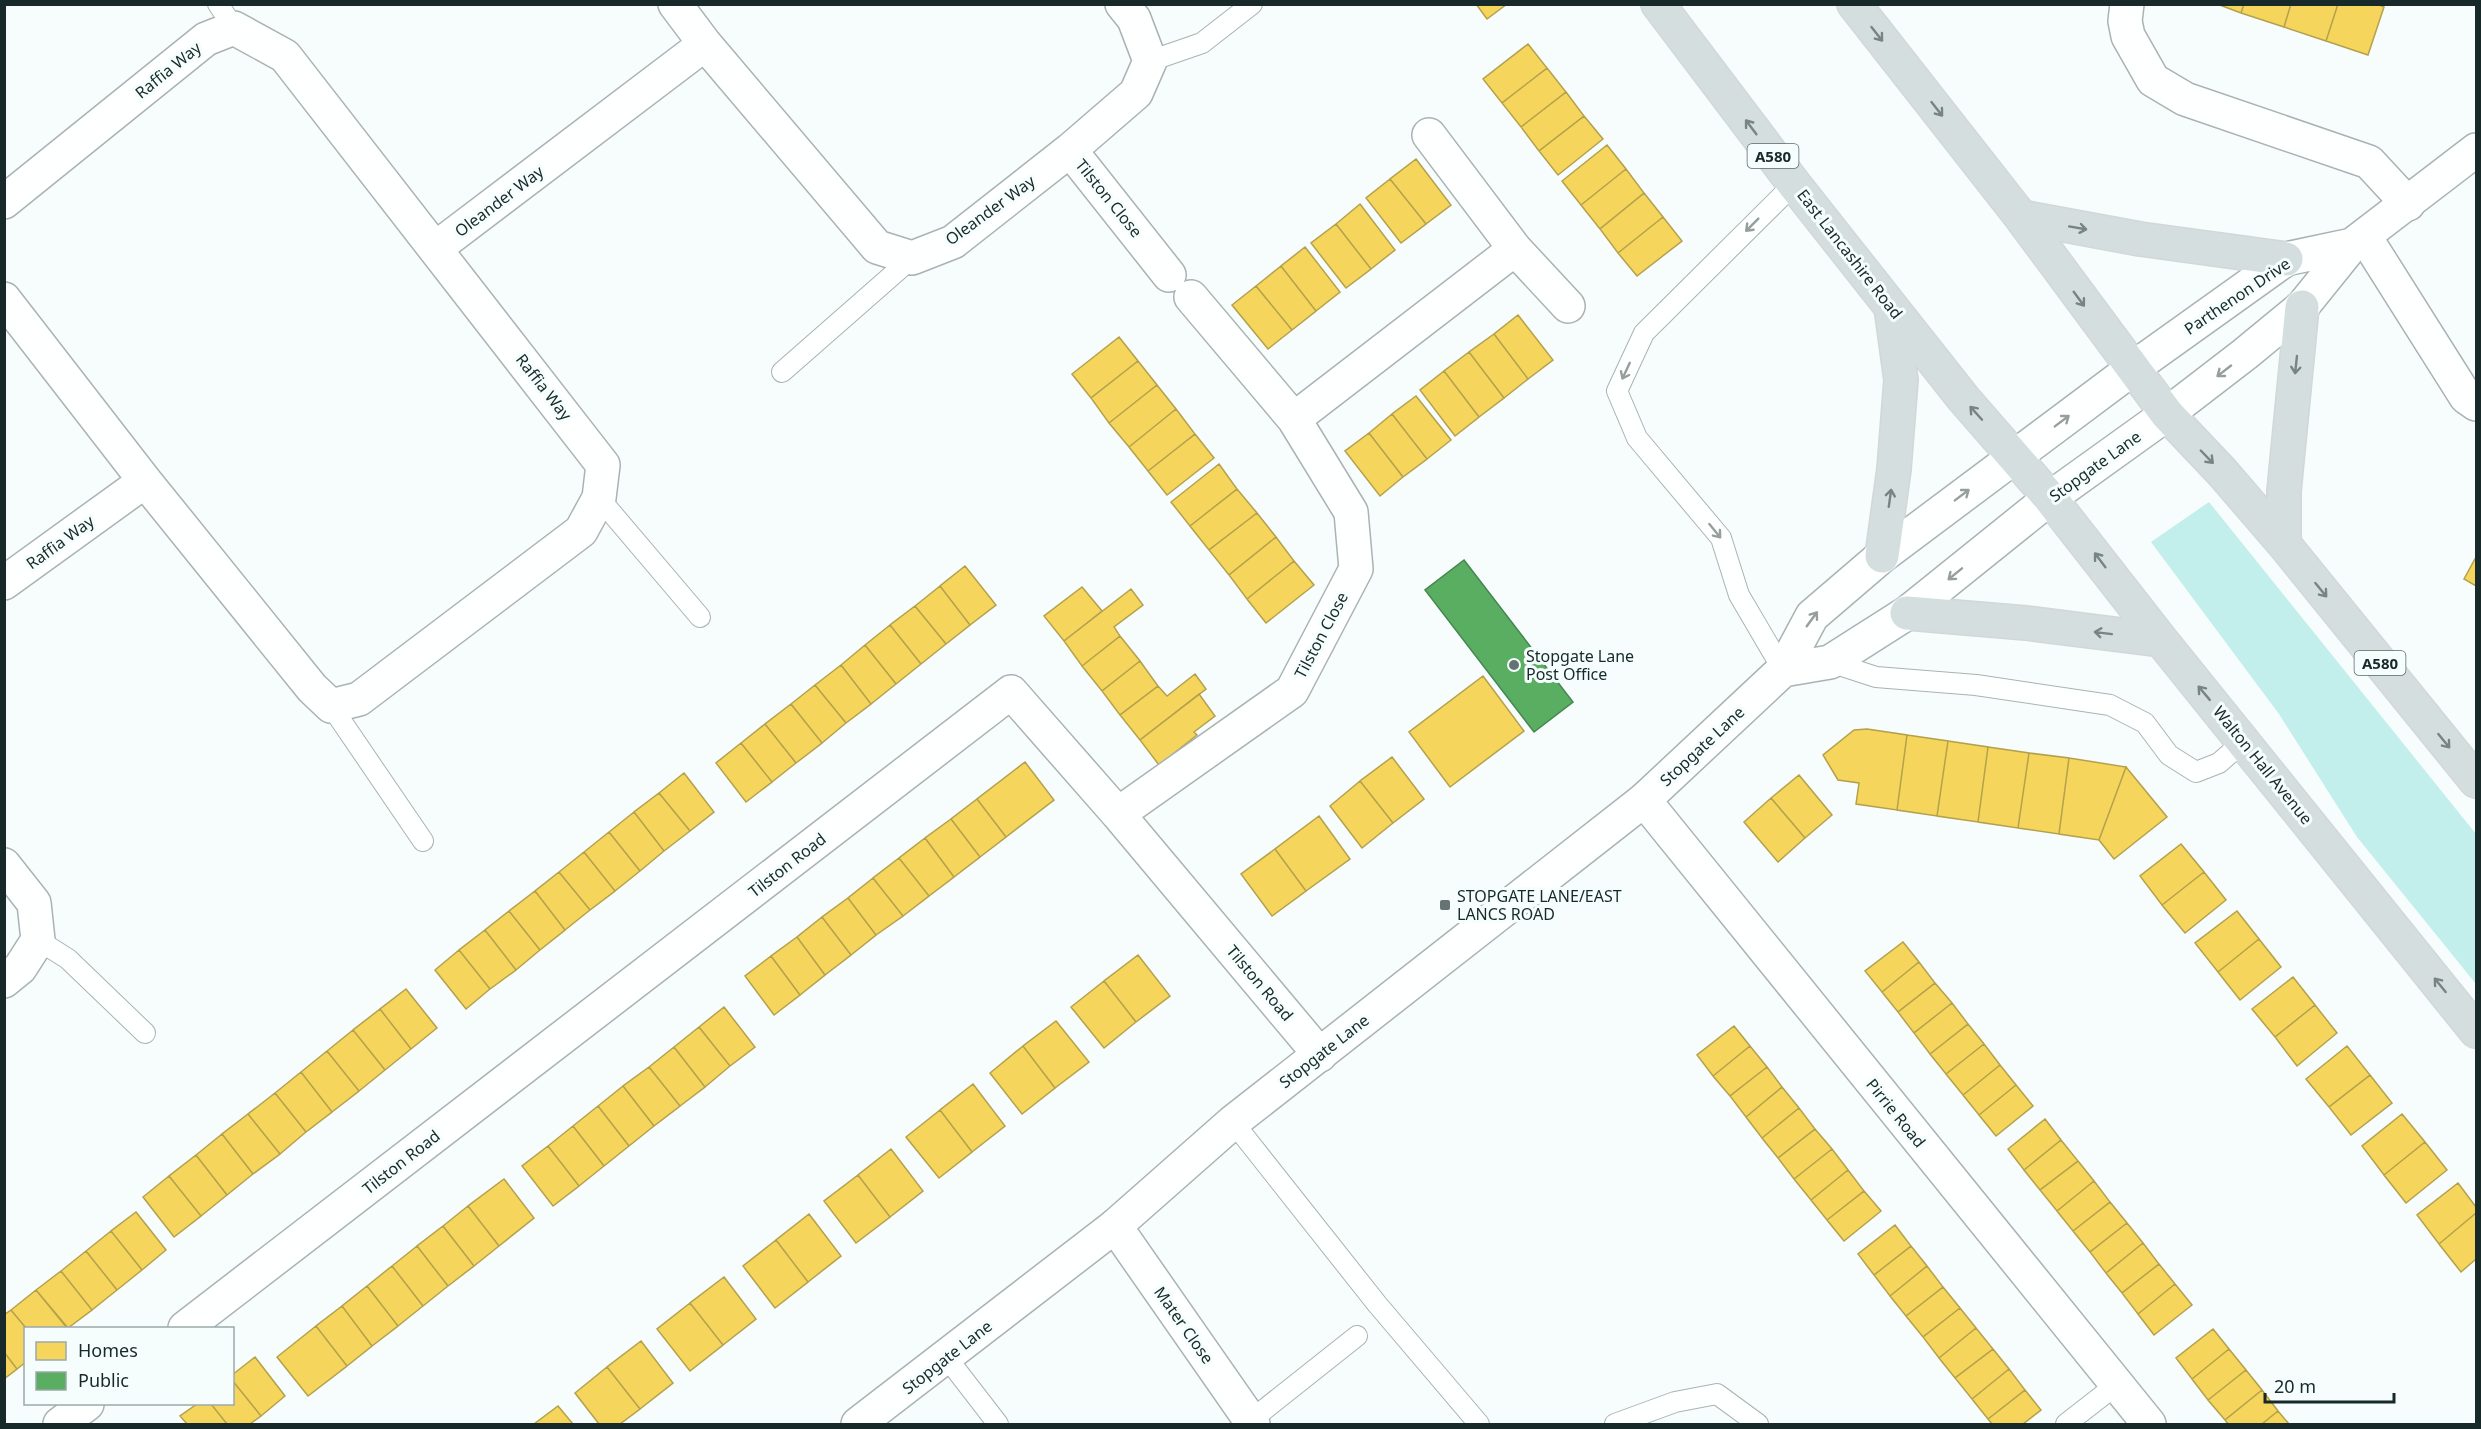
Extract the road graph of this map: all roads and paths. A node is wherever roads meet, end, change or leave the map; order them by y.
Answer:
1 (675, 4) edge
2 (1122, 4) edge
3 (1252, 4) edge
4 (1658, 4) edge
5 (1854, 4) edge
6 (2126, 13) edge
7 (226, 16) edge
8 (705, 44) junction
9 (1150, 61) junction
10 (1429, 135) dead end
11 (1070, 150) junction
12 (2476, 150) edge
13 (1794, 184) junction
14 (4, 202) edge
15 (2409, 204) junction
16 (2021, 217) junction
17 (2359, 241) junction
18 (436, 248) junction
19 (1515, 249) junction
20 (912, 258) junction
21 (2286, 259) junction
22 (4, 299) edge
23 (1568, 306) dead end
24 (1891, 306) junction
25 (2302, 307) junction
26 (2132, 369) junction
27 (782, 372) dead end
28 (2476, 404) edge
29 (2167, 414) junction
30 (1294, 419) junction
31 (2015, 456) junction
32 (146, 481) junction
33 (599, 498) junction
34 (2050, 498) junction
35 (2284, 544) junction
36 (1882, 556) junction
37 (4, 583) edge
38 (1907, 613) junction
39 (700, 617) dead end
40 (2161, 640) junction
41 (1830, 662) junction
42 (1784, 670) junction
43 (331, 706) junction
44 (2244, 741) junction
45 (2476, 781) edge
46 (1644, 800) junction
47 (1118, 814) junction
48 (423, 841) dead end
49 (4, 866) edge
50 (38, 940) junction
51 (4, 981) edge
52 (2476, 1031) edge
53 (145, 1033) dead end
54 (1320, 1055) junction
55 (1233, 1122) junction
56 (1115, 1226) junction
57 (188, 1327) edge
58 (1357, 1336) dead end
59 (947, 1358) junction
60 (2116, 1385) junction
61 (86, 1405) edge
62 (1250, 1423) edge
63 (60, 1425) edge
64 (858, 1425) edge
65 (998, 1425) edge
66 (1479, 1425) edge
67 (1615, 1425) edge
68 (1758, 1425) edge
69 (2067, 1425) edge
70 (2149, 1425) edge

1 - 8 street
2 - 9 street
3 - 9 lane
13 -> 4 highway, East Lancashire Road / A580
5 -> 16 highway, A580
6 - 15 street
7 - 14 street, Raffia Way
7 - 18 street, Raffia Way
8 - 18 street, Oleander Way
8 - 20 street
9 - 11 street, Oleander Way
10 - 19 street
11 - 20 street, Oleander Way
11 - 30 street, Tilston Close
12 - 15 street, Parthenon Drive
13 - 24 highway, East Lancashire Road / A580
13 -> 42 lane
15 - 17 street, Parthenon Drive
16 -> 21 highway
16 -> 26 highway, A580
17 - 21 street, Parthenon Drive
17 - 25 street, Parthenon Drive
17 - 28 street
18 - 33 street, Raffia Way
19 - 23 street
19 - 30 street
20 - 27 lane
21 - 26 street, Parthenon Drive
22 - 32 street
31 -> 24 highway, East Lancashire Road / A580
36 -> 24 highway
25 -> 29 street, Parthenon Drive
25 -> 35 highway
26 - 29 highway, A580
31 -> 26 street, Stopgate Lane
29 - 34 street, Stopgate Lane
29 -> 35 highway, A580
30 - 47 street, Tilston Close
31 - 34 highway, East Lancashire Road / A580
36 -> 31 street, Stopgate Lane
32 - 37 street, Raffia Way
32 - 43 street
33 - 39 lane
33 - 43 street, Raffia Way
34 -> 38 street, Stopgate Lane
40 -> 34 highway, Walton Hall Avenue / A580
35 -> 45 highway, A580
42 -> 36 street, Stopgate Lane
40 -> 38 highway
38 - 41 street, Stopgate Lane
44 -> 40 highway, Walton Hall Avenue / A580
41 - 42 street, Stopgate Lane
41 - 44 lane
42 - 46 street, Stopgate Lane
43 - 48 lane
52 -> 44 highway, Walton Hall Avenue / A580
46 - 54 street, Stopgate Lane
46 - 60 street, Pirrie Road
47 - 54 street, Tilston Road
47 - 57 street, Tilston Road
49 - 50 street
50 - 51 street
50 - 53 lane
54 - 55 street, Stopgate Lane
55 - 56 street, Stopgate Lane
55 - 66 lane
56 - 59 street, Stopgate Lane
56 - 62 street, Mater Close
58 - 62 lane
59 - 64 street, Stopgate Lane
59 - 65 lane
60 - 69 lane
60 - 70 street, Pirrie Road
61 - 63 street
67 - 68 lane

